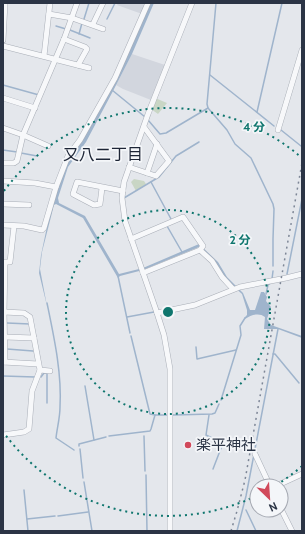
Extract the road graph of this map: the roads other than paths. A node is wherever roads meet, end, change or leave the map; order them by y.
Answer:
1 (6, 3) edge
2 (50, 3) edge
3 (77, 3) edge
4 (103, 3) edge
5 (148, 3) edge
6 (192, 3) edge
7 (50, 14) junction
8 (72, 18) junction
9 (93, 24) junction
10 (104, 29) dead end
11 (64, 39) junction
12 (4, 45) edge
13 (302, 50) edge
14 (44, 56) junction
15 (55, 59) junction
16 (78, 65) junction
17 (89, 68) dead end
18 (3, 98) edge
19 (36, 108) junction
20 (144, 127) junction
21 (3, 128) edge
22 (278, 130) dead end
23 (23, 135) junction
24 (157, 144) junction
25 (48, 146) dead end
26 (3, 163) edge
27 (129, 167) junction
28 (146, 173) junction
29 (3, 181) edge
30 (56, 187) junction
31 (102, 188) junction
32 (122, 191) junction
33 (3, 204) edge
34 (29, 205) dead end
35 (3, 225) edge
36 (14, 226) junction
37 (131, 239) junction
38 (201, 248) junction
39 (4, 262) edge
40 (142, 271) junction
41 (302, 274) edge
42 (236, 288) junction
43 (4, 312) edge
44 (157, 313) junction
45 (4, 337) junction
46 (34, 338) junction
47 (4, 362) edge
48 (38, 364) junction
49 (40, 370) junction
50 (50, 371) dead end
51 (3, 435) edge
52 (255, 454) dead end
53 (302, 474) edge
54 (266, 478) edge
55 (289, 480) edge
56 (286, 518) edge
57 (170, 531) edge
58 (292, 531) edge

1 - 12 street
2 - 7 street
3 - 8 street
4 - 9 street
5 - 30 street
6 - 20 street
7 - 8 street
7 - 14 street
8 - 9 street
8 - 11 street
9 - 10 street
11 - 15 street
11 - 16 street
12 - 14 street
13 - 22 street
14 - 15 street
15 - 16 street
15 - 19 street
16 - 17 street
18 - 19 street
19 - 23 street
20 - 24 street
20 - 27 street
21 - 23 street
23 - 25 street
23 - 26 street
24 - 28 street
24 - 28 street
27 - 28 street
27 - 32 street
29 - 30 street
30 - 36 street
31 - 31 street
31 - 32 street
32 - 37 street
33 - 34 street
35 - 36 street
36 - 39 street
37 - 38 street
37 - 40 street
38 - 40 street
38 - 42 street
39 - 43 street
40 - 44 street
41 - 42 street
42 - 44 street
43 - 45 street
43 - 46 street
44 - 57 street
45 - 46 street
45 - 47 street
46 - 48 street
47 - 48 street
48 - 49 street
49 - 50 street
49 - 51 street
52 - 54 street
53 - 55 street
56 - 58 street

